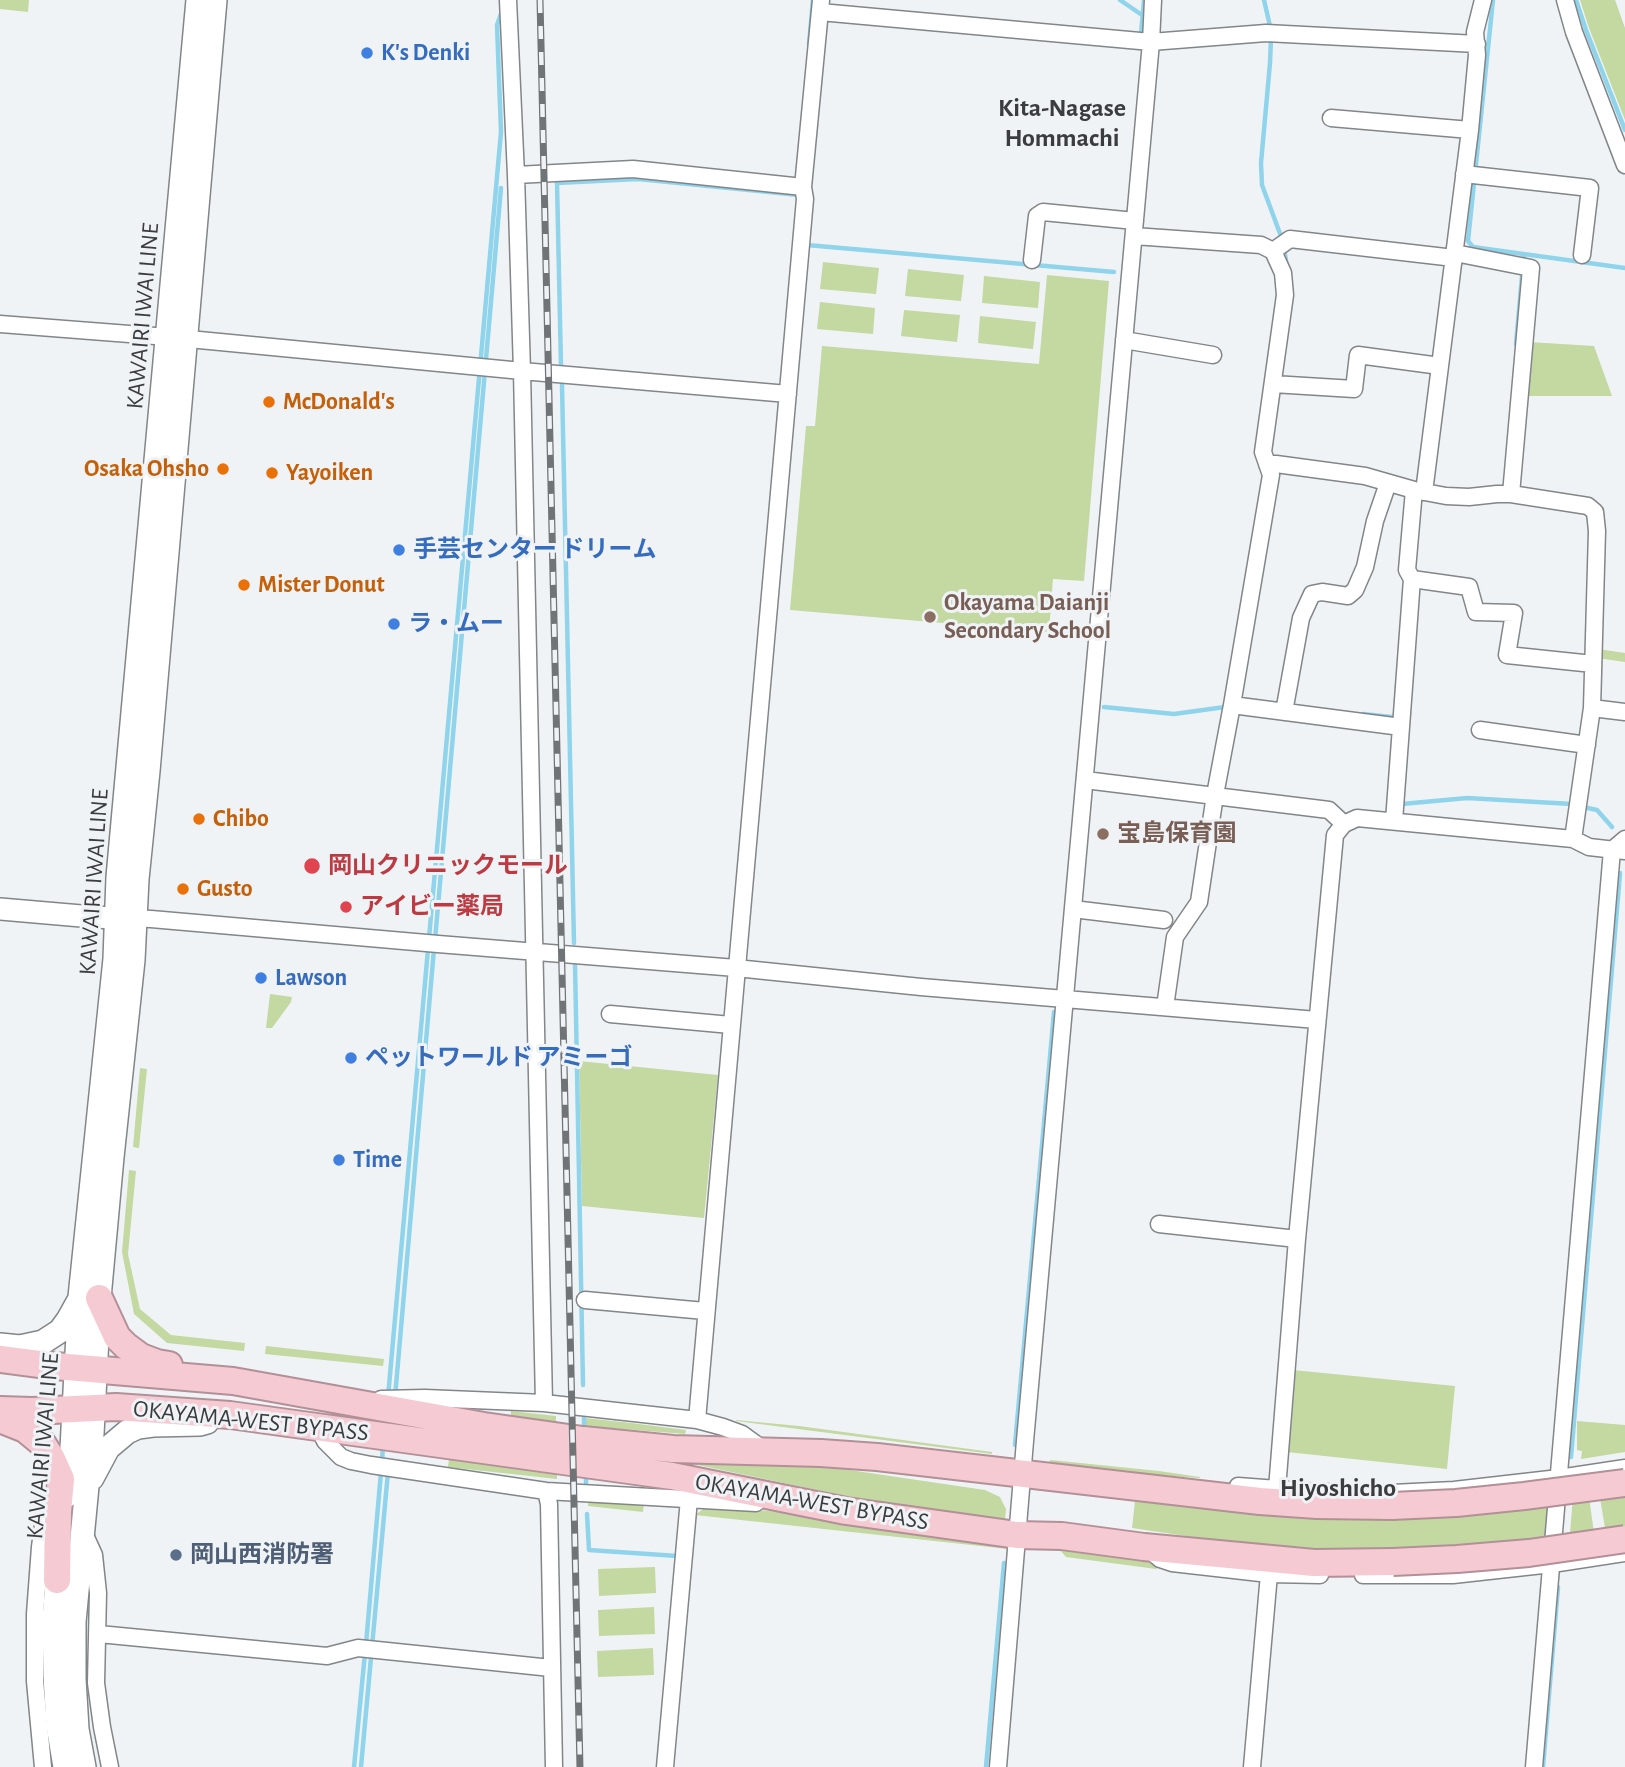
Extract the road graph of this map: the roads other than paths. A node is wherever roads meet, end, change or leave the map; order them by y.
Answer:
1 (198, 0) edge
2 (215, 0) edge
3 (508, 0) edge
4 (1153, 0) edge
5 (1483, 0) edge
6 (1565, 0) edge
7 (820, 6) edge
8 (1151, 42) junction
9 (1477, 44) junction
10 (1331, 118) dead end
11 (1470, 130) junction
12 (1625, 164) edge
13 (516, 175) junction
14 (1471, 175) junction
15 (803, 187) junction
16 (1134, 228) junction
17 (1281, 245) junction
18 (1454, 255) junction
19 (1582, 255) dead end
20 (1032, 260) dead end
21 (0, 324) edge
22 (177, 338) junction
23 (1124, 340) junction
24 (1213, 355) dead end
25 (1440, 366) junction
26 (522, 371) junction
27 (1276, 384) junction
28 (788, 394) junction
29 (1271, 464) junction
30 (1388, 483) junction
31 (1419, 491) junction
32 (1511, 494) junction
33 (1412, 579) junction
34 (1593, 664) junction
35 (1232, 705) junction
36 (1592, 708) junction
37 (1284, 712) junction
38 (1625, 712) edge
39 (1401, 727) junction
40 (1480, 730) dead end
41 (1587, 745) junction
42 (1085, 780) junction
43 (1216, 795) junction
44 (1394, 821) junction
45 (1344, 824) junction
46 (1573, 839) junction
47 (1625, 839) edge
48 (1618, 850) edge
49 (1625, 862) edge
50 (0, 909) edge
51 (1073, 909) junction
52 (126, 918) junction
53 (1164, 920) dead end
54 (535, 952) junction
55 (736, 968) junction
56 (1065, 998) junction
57 (1166, 1007) junction
58 (610, 1014) dead end
59 (1317, 1020) junction
60 (727, 1025) junction
61 (1159, 1224) dead end
62 (1297, 1239) junction
63 (90, 1298) junction
64 (585, 1300) dead end
65 (701, 1311) junction
66 (0, 1345) edge
67 (0, 1359) edge
68 (86, 1368) junction
69 (233, 1381) junction
70 (544, 1403) junction
71 (412, 1405) junction
72 (84, 1408) junction
73 (0, 1410) edge
74 (230, 1415) junction
75 (0, 1419) edge
76 (697, 1420) junction
77 (318, 1427) junction
78 (766, 1451) junction
79 (1625, 1468) edge
80 (1022, 1472) junction
81 (1559, 1479) junction
82 (1625, 1482) edge
83 (60, 1485) junction
84 (1123, 1486) junction
85 (1277, 1489) junction
86 (546, 1491) junction
87 (86, 1498) junction
88 (689, 1499) junction
89 (783, 1499) junction
90 (83, 1531) junction
91 (1017, 1535) junction
92 (1625, 1539) edge
93 (1144, 1547) junction
94 (1625, 1553) edge
95 (1552, 1564) junction
96 (1269, 1574) junction
97 (57, 1580) junction
98 (99, 1633) junction
99 (551, 1668) junction
100 (64, 1677) junction
101 (43, 1767) edge
102 (65, 1767) edge
103 (84, 1767) edge
104 (110, 1767) edge
105 (554, 1767) edge
106 (665, 1767) edge
107 (998, 1767) edge
108 (1252, 1767) edge
109 (1534, 1767) edge

1 - 22 main road, KAWAIRI IWAI LINE
2 - 22 main road, KAWAIRI IWAI LINE
3 - 13 street
4 - 8 street
5 - 9 street
6 - 12 street
7 - 8 street
7 - 15 street
8 - 9 street
8 - 16 street
9 - 11 street
10 - 11 street
11 - 14 street
13 - 15 street
13 - 26 street
14 - 18 street
14 - 19 street
15 - 28 street
16 - 17 street
16 - 20 street
16 - 23 street
17 - 18 street
17 - 27 street
18 - 25 street
18 - 32 street
21 - 22 street
22 - 26 street
22 - 52 main road, KAWAIRI IWAI LINE
23 - 24 street
23 - 42 street
25 - 27 street
25 - 31 street
26 - 28 street
26 - 54 street
27 - 29 street
28 - 55 street
29 - 30 street
29 - 35 street
30 - 31 street
30 - 37 street
31 - 32 street
31 - 33 street
32 - 34 street
33 - 34 street
33 - 39 street
34 - 36 street
35 - 37 street
35 - 43 street
36 - 38 street
36 - 41 street
37 - 39 street
39 - 44 street
40 - 41 street
41 - 46 street
42 - 43 street
42 - 51 street
43 - 45 street
43 - 57 street
44 - 45 street
44 - 46 street
45 - 59 street
46 - 48 street
47 - 48 street
48 - 49 street
48 - 81 street
50 - 52 street
51 - 53 street
51 - 56 street
52 - 54 street
52 - 63 main road, KAWAIRI IWAI LINE
54 - 55 street
54 - 70 street
55 - 56 street
55 - 60 street
56 - 57 street
56 - 80 street
57 - 59 street
58 - 60 street
59 - 62 street
60 - 65 street
61 - 62 street
62 - 85 street
63 - 66 main road
63 - 68 main road, KAWAIRI IWAI LINE
63 - 69 highway
64 - 65 street
65 - 76 street
67 - 68 highway, OKAYAMA-WEST BYPASS
68 - 69 highway, OKAYAMA-WEST BYPASS
68 - 72 main road, KAWAIRI IWAI LINE
69 - 71 highway, OKAYAMA-WEST BYPASS
70 - 71 street
70 - 76 street
71 - 78 highway, OKAYAMA-WEST BYPASS
72 - 73 highway, OKAYAMA-WEST BYPASS
72 - 74 highway, OKAYAMA-WEST BYPASS
72 - 83 main road
72 - 87 main road, KAWAIRI IWAI LINE
72 - 97 main road, KAWAIRI IWAI LINE
74 - 77 highway, OKAYAMA-WEST BYPASS
74 - 87 main road
75 - 83 highway
76 - 78 street
77 - 86 street
77 - 89 highway, OKAYAMA-WEST BYPASS
78 - 80 highway, OKAYAMA-WEST BYPASS
79 - 81 street
80 - 84 highway, OKAYAMA-WEST BYPASS
80 - 91 street
81 - 85 street
81 - 95 street
82 - 84 highway, OKAYAMA-WEST BYPASS, bridge
83 - 97 highway
83 - 101 street
84 - 85 street
86 - 88 street
86 - 99 street
87 - 90 main road, KAWAIRI IWAI LINE
88 - 89 street
88 - 106 street
89 - 91 highway, OKAYAMA-WEST BYPASS
90 - 98 street
90 - 100 main road, KAWAIRI IWAI LINE
91 - 93 highway, OKAYAMA-WEST BYPASS
91 - 107 street
92 - 93 highway, OKAYAMA-WEST BYPASS, bridge
93 - 96 street
94 - 95 street
95 - 96 street
95 - 109 street
96 - 108 street
97 - 100 main road, KAWAIRI IWAI LINE
98 - 99 street
98 - 104 street
99 - 105 street
100 - 102 main road, KAWAIRI IWAI LINE
100 - 103 main road, KAWAIRI IWAI LINE

